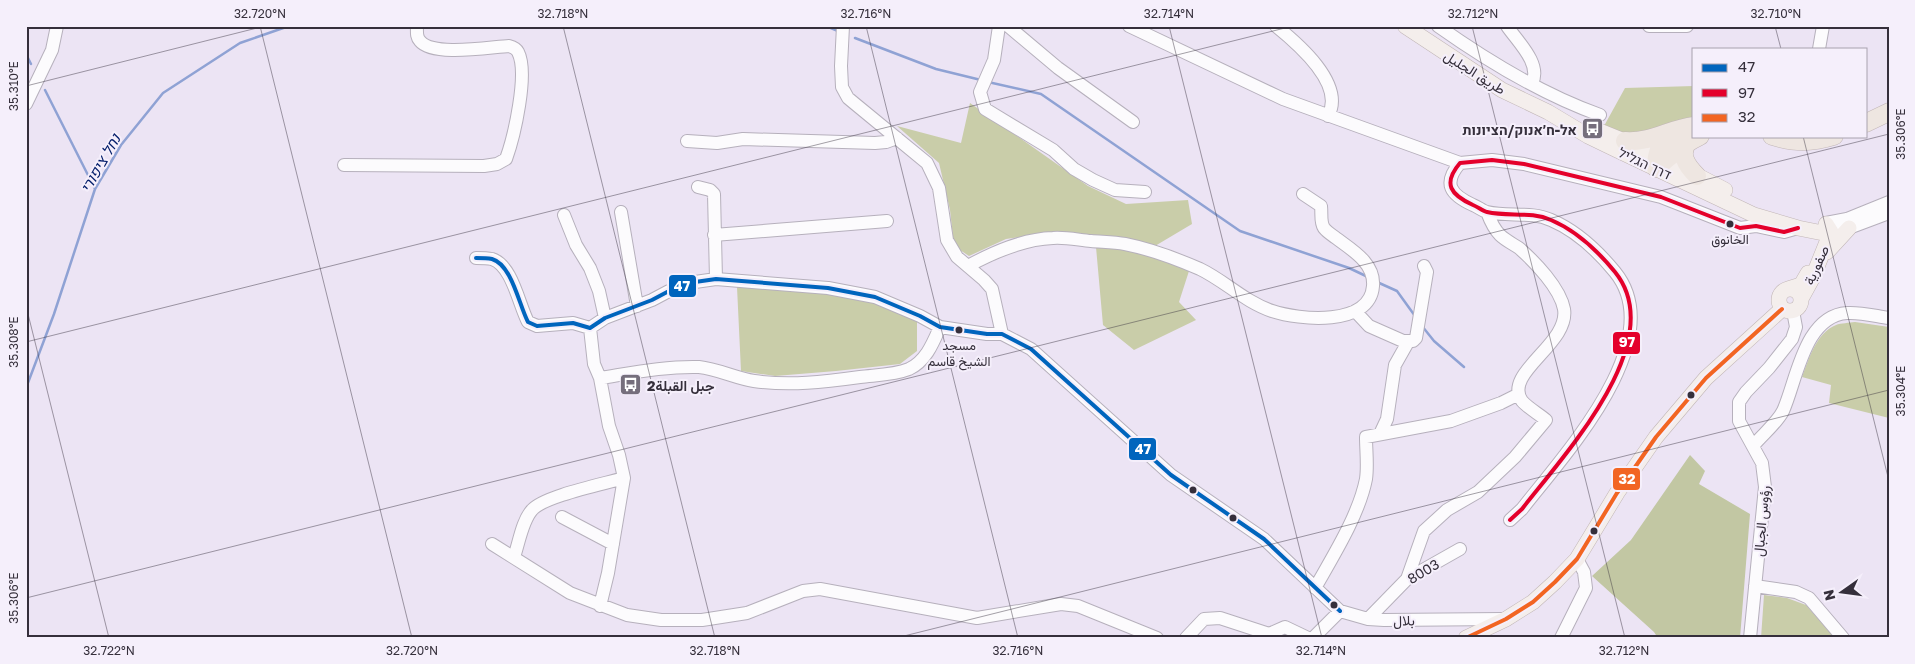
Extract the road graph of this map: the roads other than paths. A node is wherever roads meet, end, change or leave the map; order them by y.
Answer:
1 (57, 26) edge
2 (417, 26) edge
3 (842, 26) edge
4 (999, 26) edge
5 (1008, 26) edge
6 (1129, 26) edge
7 (1276, 26) edge
8 (1405, 26) edge
9 (1438, 26) edge
10 (1507, 26) edge
11 (1649, 26) edge
12 (1687, 26) edge
13 (1823, 26) edge
14 (1819, 48) edge
15 (1532, 83) junction
16 (26, 104) edge
17 (1548, 112) junction
18 (1889, 112) edge
19 (1600, 115) dead end
20 (1328, 116) junction
21 (1133, 122) dead end
22 (1868, 122) edge
23 (1692, 131) edge
24 (1692, 134) edge
25 (1692, 135) edge
26 (897, 138) junction
27 (1779, 138) edge
28 (1828, 138) edge
29 (687, 141) dead end
30 (1625, 141) junction
31 (1659, 161) junction
32 (1460, 163) junction
33 (344, 166) dead end
34 (1697, 176) junction
35 (698, 187) dead end
36 (1145, 192) dead end
37 (1303, 194) dead end
38 (1889, 202) edge
39 (620, 212) dead end
40 (1487, 212) junction
41 (1889, 212) edge
42 (564, 215) dead end
43 (887, 221) dead end
44 (1849, 228) junction
45 (1801, 229) junction
46 (1826, 229) junction
47 (714, 235) junction
48 (476, 258) dead end
49 (1817, 263) junction
50 (968, 266) junction
51 (1424, 266) dead end
52 (716, 279) junction
53 (1788, 289) junction
54 (637, 306) junction
55 (1792, 306) junction
56 (1355, 311) junction
57 (605, 318) junction
58 (1889, 318) edge
59 (940, 327) junction
60 (590, 328) junction
61 (1002, 334) junction
62 (1408, 342) junction
63 (600, 378) junction
64 (1519, 394) junction
65 (1380, 434) junction
66 (1753, 446) junction
67 (624, 478) junction
68 (562, 517) dead end
69 (1510, 520) dead end
70 (492, 544) dead end
71 (613, 544) junction
72 (1460, 549) dead end
73 (514, 557) junction
74 (1577, 559) junction
75 (1407, 579) junction
76 (1755, 586) junction
77 (1315, 588) junction
78 (600, 606) junction
79 (1340, 611) junction
80 (1368, 619) junction
81 (1506, 619) junction
82 (1143, 635) edge
83 (1157, 638) edge
84 (1186, 638) edge
85 (1308, 638) edge
86 (1313, 638) edge
87 (1466, 638) edge
88 (1562, 638) edge
89 (1750, 638) edge
90 (1843, 638) edge

1 - 16 street
2 - 33 street
3 - 26 street
4 - 36 street
5 - 21 street
6 - 20 street
7 - 20 street
8 - 17 main road, طريق الجليل
9 - 15 street
10 - 15 street
11 - 12 street
13 - 14 street
15 - 19 street
17 - 30 main road, דרך הגליל
17 - 31 main road, דרך הגליל
18 - 22 highway
20 - 32 street
23 - 30 highway
24 - 31 highway
25 - 34 highway
26 - 29 street
26 - 50 street
27 - 28 highway
30 - 31 main road, דרך הגליל
31 - 34 main road, דרך הגליל
31 - 45 main road, דרך הגליל
32 - 40 street
32 - 45 street
34 - 46 main road, דרך הגליל
35 - 47 street
37 - 56 street
38 - 46 street
39 - 54 street
40 - 64 street
40 - 69 street
41 - 44 street
42 - 57 street
43 - 47 street
44 - 46 street
44 - 49 main road
45 - 46 main road, דרך הגליל
45 - 49 main road
46 - 49 main road, صفورية
47 - 52 street
48 - 60 street
49 - 53 main road, صفورية
49 - 55 main road, صفورية
50 - 56 street
50 - 61 street
51 - 62 street
52 - 54 street
52 - 59 street
53 - 55 main road
53 - 55 main road
54 - 57 street
55 - 66 street, رؤوس الجبال
55 - 74 main road, صفورية
56 - 62 street
57 - 60 street
58 - 66 street
59 - 61 street
59 - 63 street
60 - 63 street
61 - 77 street
62 - 65 street
63 - 67 street
64 - 65 street
64 - 75 street
65 - 77 street
66 - 76 street, رؤوس الجبال
67 - 71 street
67 - 73 street
68 - 71 street
70 - 73 street
71 - 78 street
72 - 75 street, 8003
73 - 78 street
74 - 81 main road, صفورية
74 - 88 street
75 - 80 street, 8003
76 - 89 street, رؤوس الجبال
76 - 90 street
77 - 79 street
78 - 82 street
79 - 80 street, بلال
79 - 86 street
80 - 81 street, بلال
81 - 87 main road, صفورية
82 - 83 street
84 - 85 street

